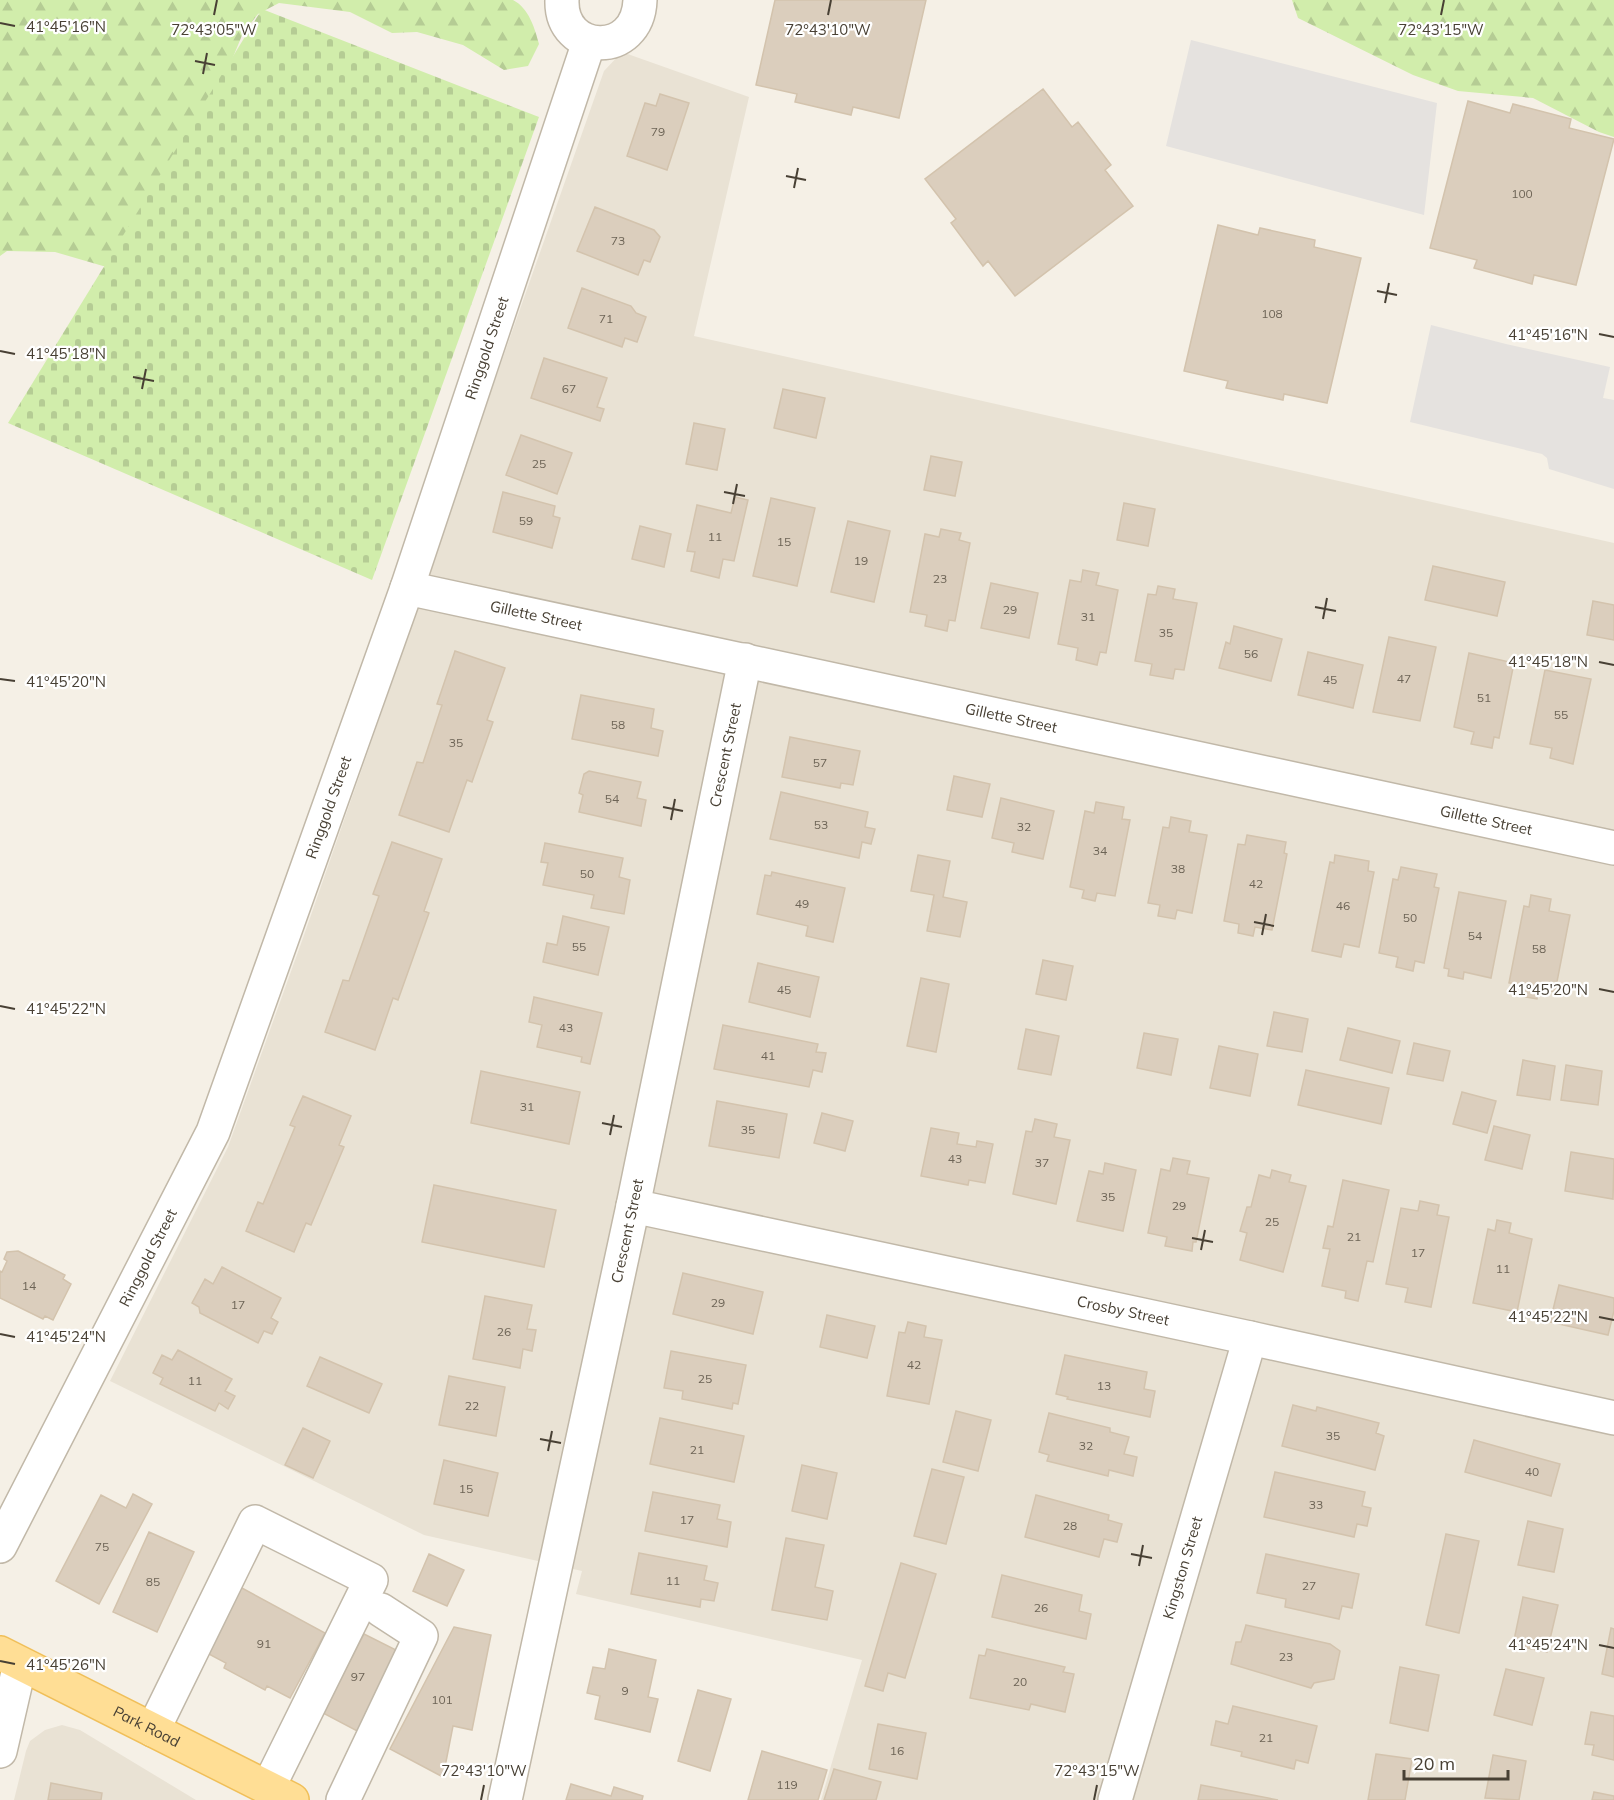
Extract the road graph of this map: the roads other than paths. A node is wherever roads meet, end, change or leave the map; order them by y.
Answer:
1 (562, 0) edge
2 (640, 0) edge
3 (589, 42) junction
4 (407, 588) junction
5 (745, 660) junction
6 (1614, 848) edge
7 (633, 1206) junction
8 (1250, 1338) junction
9 (1614, 1418) edge
10 (0, 1546) edge
11 (381, 1610) dead end
12 (10, 1659) edge
13 (153, 1731) junction
14 (0, 1751) edge
15 (280, 1794) edge
16 (344, 1800) edge
17 (505, 1800) edge
18 (1115, 1800) edge

1 - 3 street
2 - 3 street
3 - 4 street, Ringgold Street
4 - 5 street, Gillette Street
4 - 10 street, Ringgold Street
5 - 6 street, Gillette Street
5 - 7 street, Crescent Street
7 - 8 street, Crosby Street
7 - 17 street, Crescent Street
8 - 9 street, Crosby Street
8 - 18 street, Kingston Street
11 - 16 street
12 - 13 main road, Park Road
12 - 14 street
13 - 15 main road, Park Road
13 - 15 street

